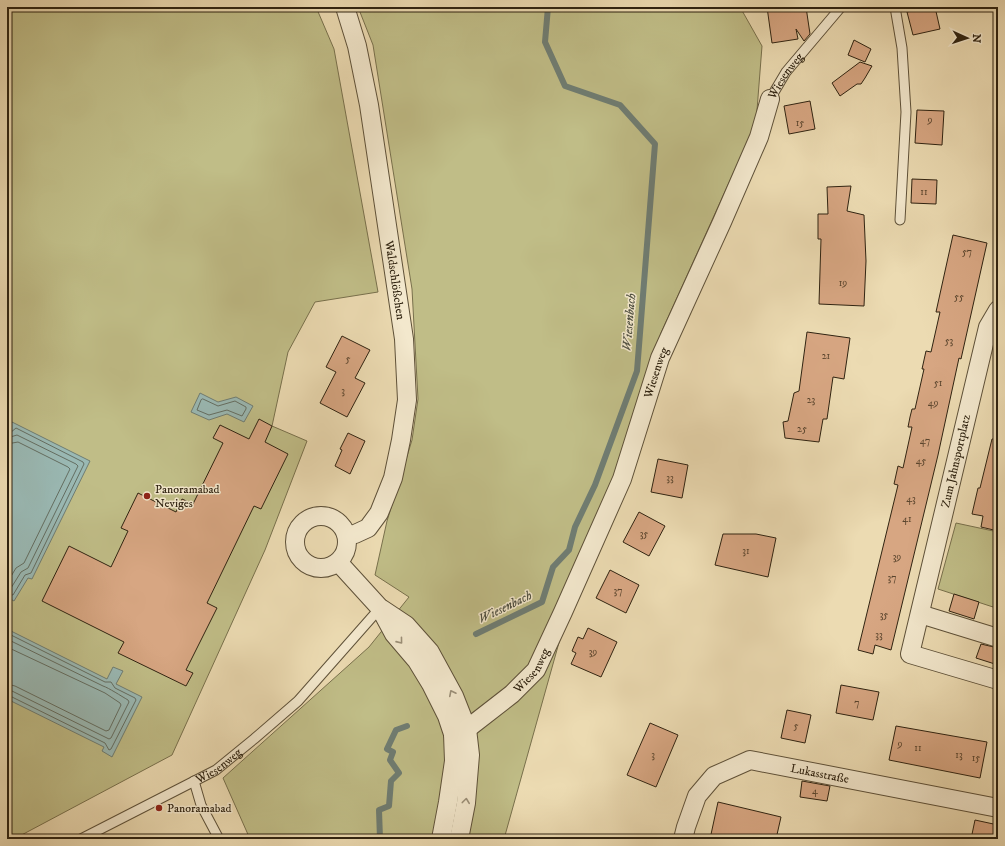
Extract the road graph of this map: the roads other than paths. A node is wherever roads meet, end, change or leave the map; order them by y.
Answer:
1 (345, 7) edge
2 (841, 7) edge
3 (895, 7) edge
4 (770, 99) joint
5 (900, 220) dead end
6 (998, 310) edge
7 (347, 535) junction
8 (339, 563) junction
9 (380, 608) junction
10 (920, 614) junction
11 (998, 638) edge
12 (998, 680) edge
13 (460, 732) junction
14 (194, 781) junction
15 (998, 808) edge
16 (81, 839) edge
17 (219, 839) edge
18 (441, 839) edge
19 (459, 839) edge
20 (683, 839) edge

1 - 7 street, Waldschlößchen
2 - 4 lane, Wiesenweg
3 - 5 lane
4 - 13 street, Wiesenweg
6 - 10 street, Zum Jahnsportplatz
7 - 8 street
7 - 8 street
8 - 9 street
9 - 13 street
9 - 14 lane, Wiesenweg
10 - 11 street
10 - 12 street, Zum Jahnsportplatz
13 - 18 street
19 -> 13 street
14 - 16 lane, Wiesenweg
14 - 17 lane
15 - 20 street, Lukasstraße

